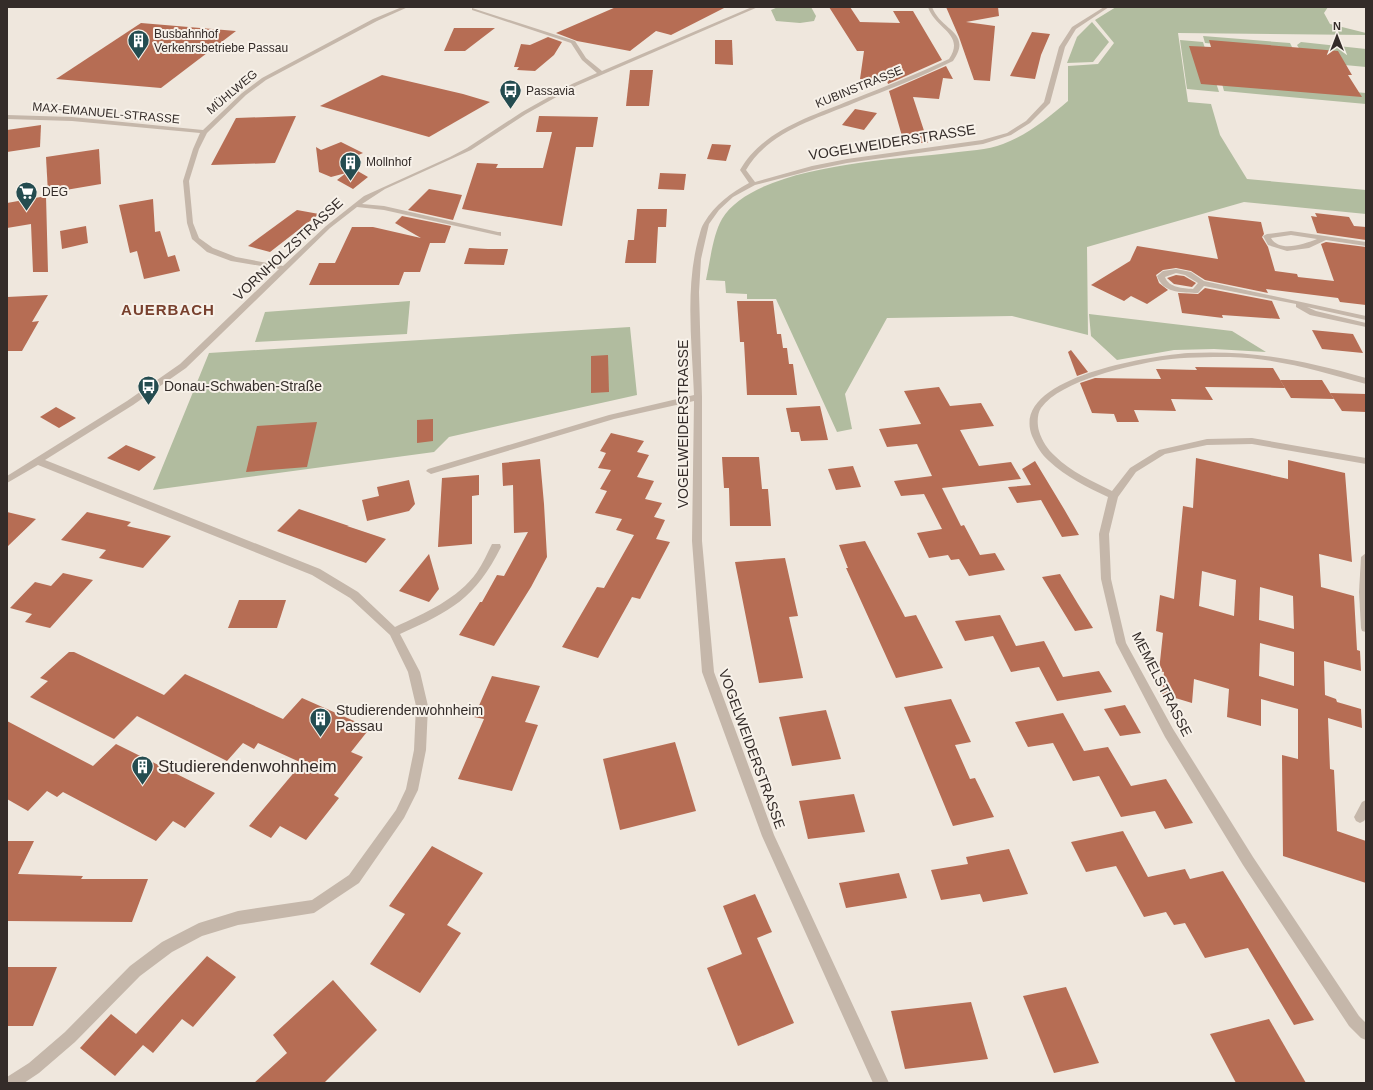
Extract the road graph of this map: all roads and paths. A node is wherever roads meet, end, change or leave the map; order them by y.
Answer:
1 (406, 7) edge
2 (756, 7) edge
3 (930, 7) edge
4 (1107, 7) edge
5 (474, 9) dead end
6 (602, 74) junction
7 (7, 117) edge
8 (204, 132) junction
9 (753, 184) junction
10 (355, 205) junction
11 (498, 234) dead end
12 (1325, 238) junction
13 (1366, 244) edge
14 (284, 268) junction
15 (1202, 283) junction
16 (1296, 302) junction
17 (1366, 318) edge
18 (1366, 325) edge
19 (1366, 381) edge
20 (698, 397) junction
21 (38, 460) junction
22 (1366, 461) edge
23 (431, 471) dead end
24 (7, 480) edge
25 (1113, 496) junction
26 (496, 547) dead end
27 (1366, 557) edge
28 (1366, 628) edge
29 (394, 632) junction
30 (1366, 806) edge
31 (1360, 817) dead end
32 (1366, 1033) edge
33 (11, 1083) edge
34 (881, 1083) edge

1 - 8 street, MÜHLWEG
2 - 6 street, VORNHOLZSTRASSE
3 - 9 street, KUBINSTRASSE
4 - 9 street, VOGELWEIDERSTRASSE
5 - 6 street
6 - 10 street, VORNHOLZSTRASSE
7 - 8 street, MAX-EMANUEL-STRASSE
8 - 14 street
9 - 20 street, VOGELWEIDERSTRASSE
10 - 11 street, VORNHOLZSTRASSE
10 - 14 street, VORNHOLZSTRASSE
12 - 12 street
12 - 13 street
14 - 21 street, VORNHOLZSTRASSE
15 - 15 street
15 - 16 street
16 - 17 street
16 - 18 street
19 - 25 street
20 - 23 street
20 - 34 street, VOGELWEIDERSTRASSE
21 - 24 street, VORNHOLZSTRASSE
21 - 29 street
22 - 25 street, MEMELSTRASSE
25 - 32 street, MEMELSTRASSE
26 - 29 street
27 - 28 street
29 - 33 street
30 - 31 street

